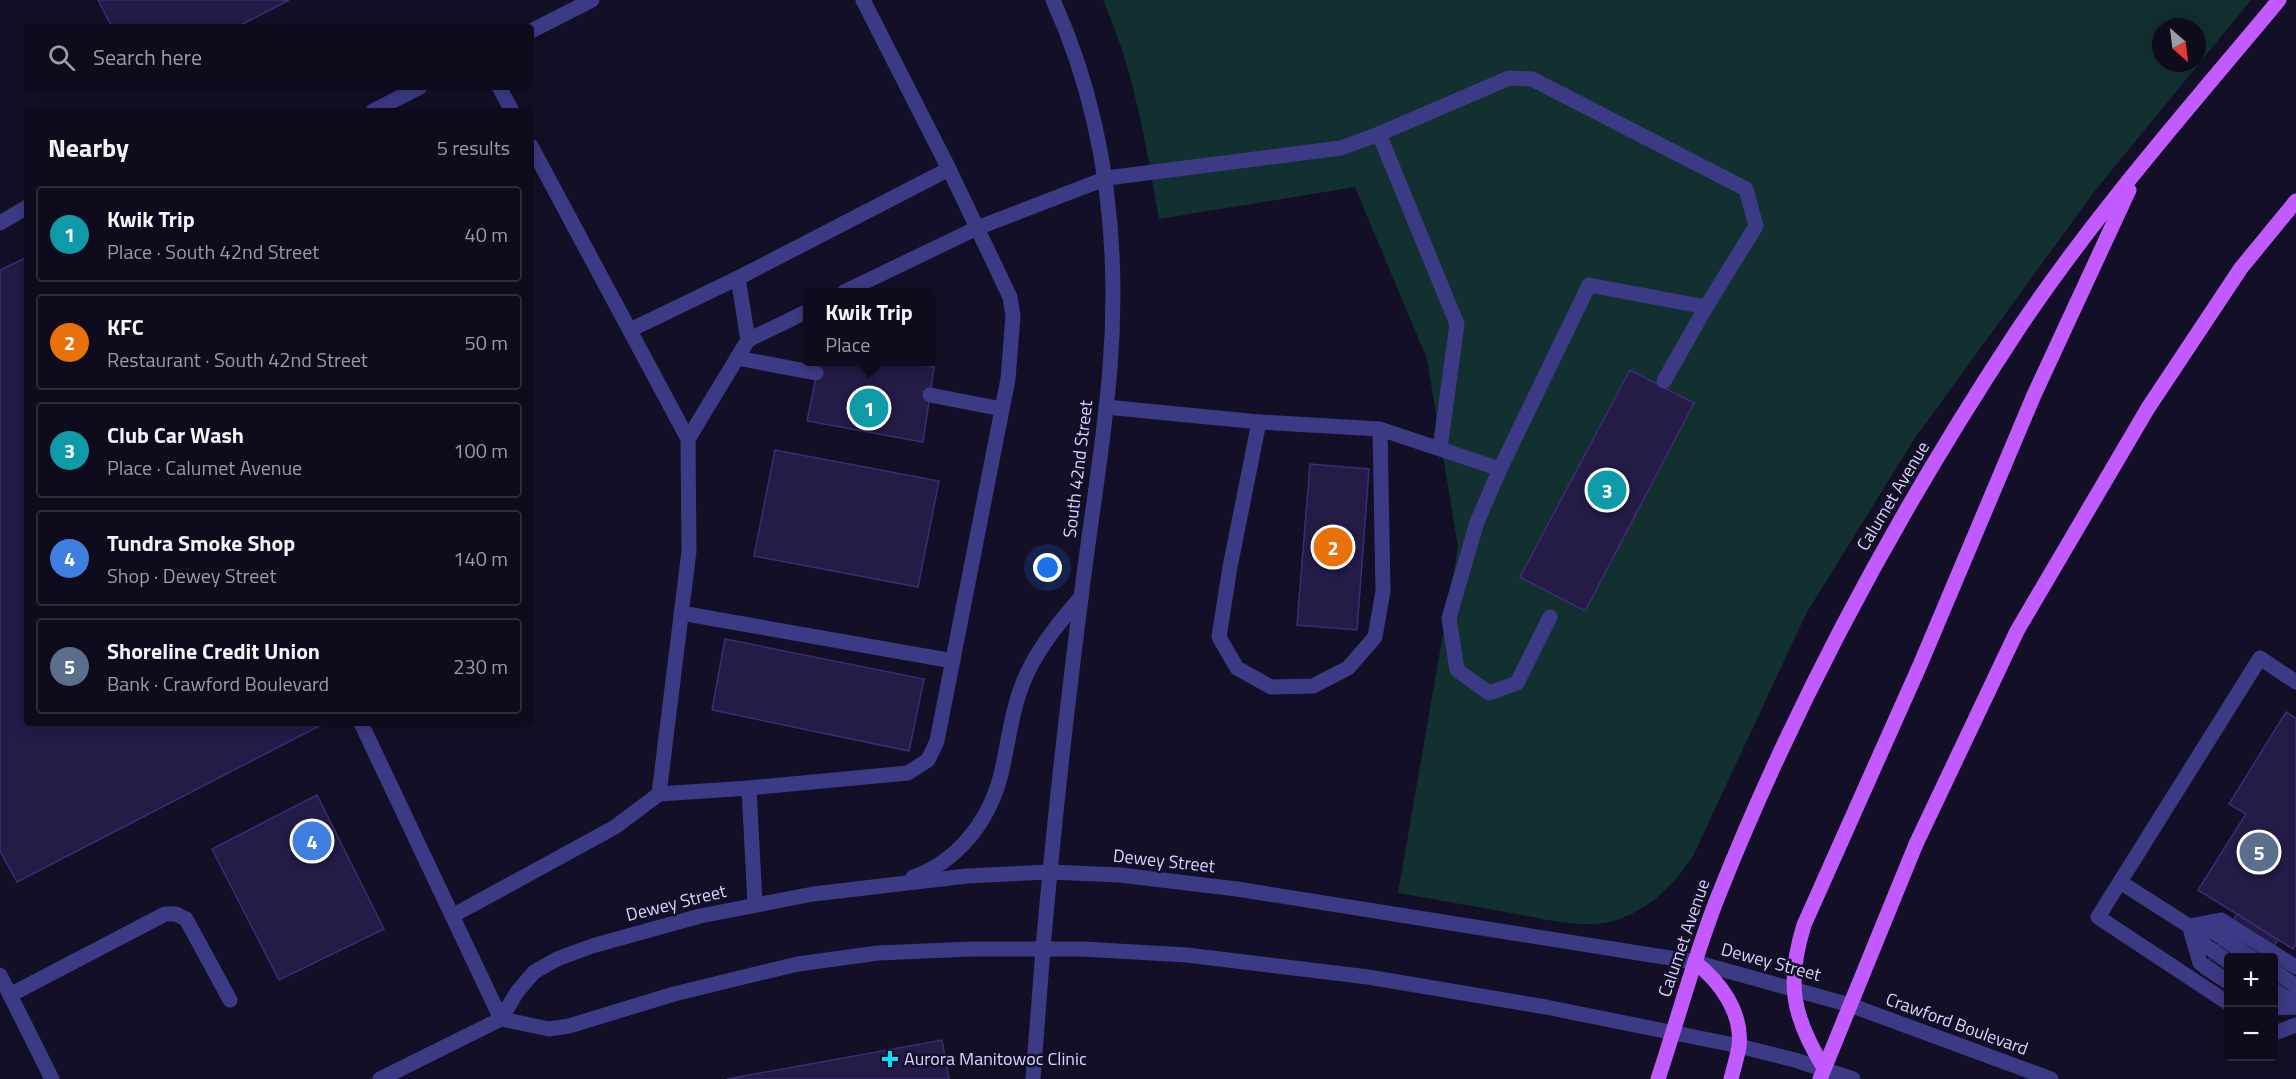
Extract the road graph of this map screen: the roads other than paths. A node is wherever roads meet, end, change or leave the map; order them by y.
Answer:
1 (592, 0) edge
2 (863, 0) edge
3 (1053, 0) edge
4 (2279, 0) edge
5 (534, 29) edge
6 (414, 90) edge
7 (501, 90) edge
8 (379, 108) edge
9 (510, 108) edge
10 (1379, 134) junction
11 (534, 152) edge
12 (2142, 164) junction
13 (949, 169) junction
14 (1107, 178) junction
15 (2296, 201) edge
16 (24, 209) edge
17 (0, 223) edge
18 (977, 228) junction
19 (738, 278) junction
20 (852, 288) edge
21 (1706, 307) junction
22 (803, 313) edge
23 (630, 330) junction
24 (748, 340) junction
25 (737, 358) junction
26 (816, 373) dead end
27 (1664, 381) dead end
28 (930, 395) dead end
29 (1106, 407) junction
30 (1002, 409) junction
31 (1258, 422) junction
32 (1380, 429) junction
33 (688, 440) junction
34 (1440, 448) junction
35 (1500, 469) junction
36 (1081, 597) junction
37 (681, 613) junction
38 (1550, 617) dead end
39 (953, 661) junction
40 (2296, 682) edge
41 (362, 726) edge
42 (749, 788) junction
43 (659, 794) junction
44 (1049, 872) junction
45 (2120, 882) junction
46 (895, 883) junction
47 (756, 904) junction
48 (452, 916) junction
49 (2189, 926) junction
50 (1042, 949) junction
51 (2246, 953) edge
52 (2224, 958) edge
53 (1695, 962) junction
54 (2296, 967) edge
55 (2278, 974) edge
56 (0, 975) edge
57 (2224, 979) edge
58 (2296, 986) edge
59 (1794, 988) junction
60 (2278, 993) edge
61 (10, 995) junction
62 (2296, 999) edge
63 (230, 1000) dead end
64 (2224, 1000) edge
65 (1850, 1005) junction
66 (2296, 1007) edge
67 (2278, 1008) edge
68 (501, 1019) junction
69 (2296, 1025) edge
70 (2278, 1032) edge
71 (1673, 1033) junction
72 (1739, 1046) junction
73 (1822, 1074) edge
74 (52, 1079) edge
75 (380, 1079) edge
76 (1033, 1079) edge
77 (1658, 1079) edge
78 (1731, 1079) edge
79 (1853, 1079) edge
80 (2051, 1079) edge

1 - 5 street
2 - 13 street
3 - 14 street, South 42nd Street
4 - 12 main road, Calumet Avenue
6 - 8 street
7 - 9 street
10 - 14 street
10 - 21 street
10 - 34 street
11 - 23 street
12 - 53 main road, Calumet Avenue
12 - 59 main road
13 - 18 street
13 - 19 street
14 - 18 street
14 - 29 street, South 42nd Street
15 - 65 main road
16 - 17 street
18 - 20 street
18 - 30 street
19 - 23 street
19 - 24 street
21 - 27 street
21 - 35 street
22 - 24 street
23 - 33 street
24 - 25 street
25 - 26 street
25 - 33 street
28 - 30 street
29 - 31 street
29 - 36 street, South 42nd Street
30 - 39 street
31 - 32 street
31 - 32 street
32 - 34 street
33 - 37 street
34 - 35 street
35 - 38 street
36 - 44 street, South 42nd Street
36 - 46 street
37 - 39 street
37 - 43 street
39 - 42 street
40 - 45 street
41 - 48 street
42 - 43 street
42 - 47 street
43 - 48 street
44 - 46 street, Dewey Street
44 - 50 street, South 42nd Street
44 - 53 street, Dewey Street
45 - 49 street
45 - 64 street
46 - 47 street, Dewey Street
47 - 68 street, Dewey Street
48 - 68 street
49 - 51 street
49 - 52 street
49 - 54 street
49 - 57 street
50 - 68 street
50 - 71 street
50 - 76 street, South 42nd Street
53 - 59 street, Dewey Street
53 - 71 main road, Calumet Avenue
53 - 72 main road
55 - 58 street
56 - 61 street
59 - 65 street, Dewey Street
59 - 73 main road
60 - 62 street
61 - 63 street
61 - 74 street
65 - 73 main road
65 - 80 street, Crawford Boulevard
66 - 67 street
68 - 75 street
69 - 70 street
71 - 72 street
71 - 77 main road, Calumet Avenue
72 - 73 street
72 - 78 main road
73 - 79 street

